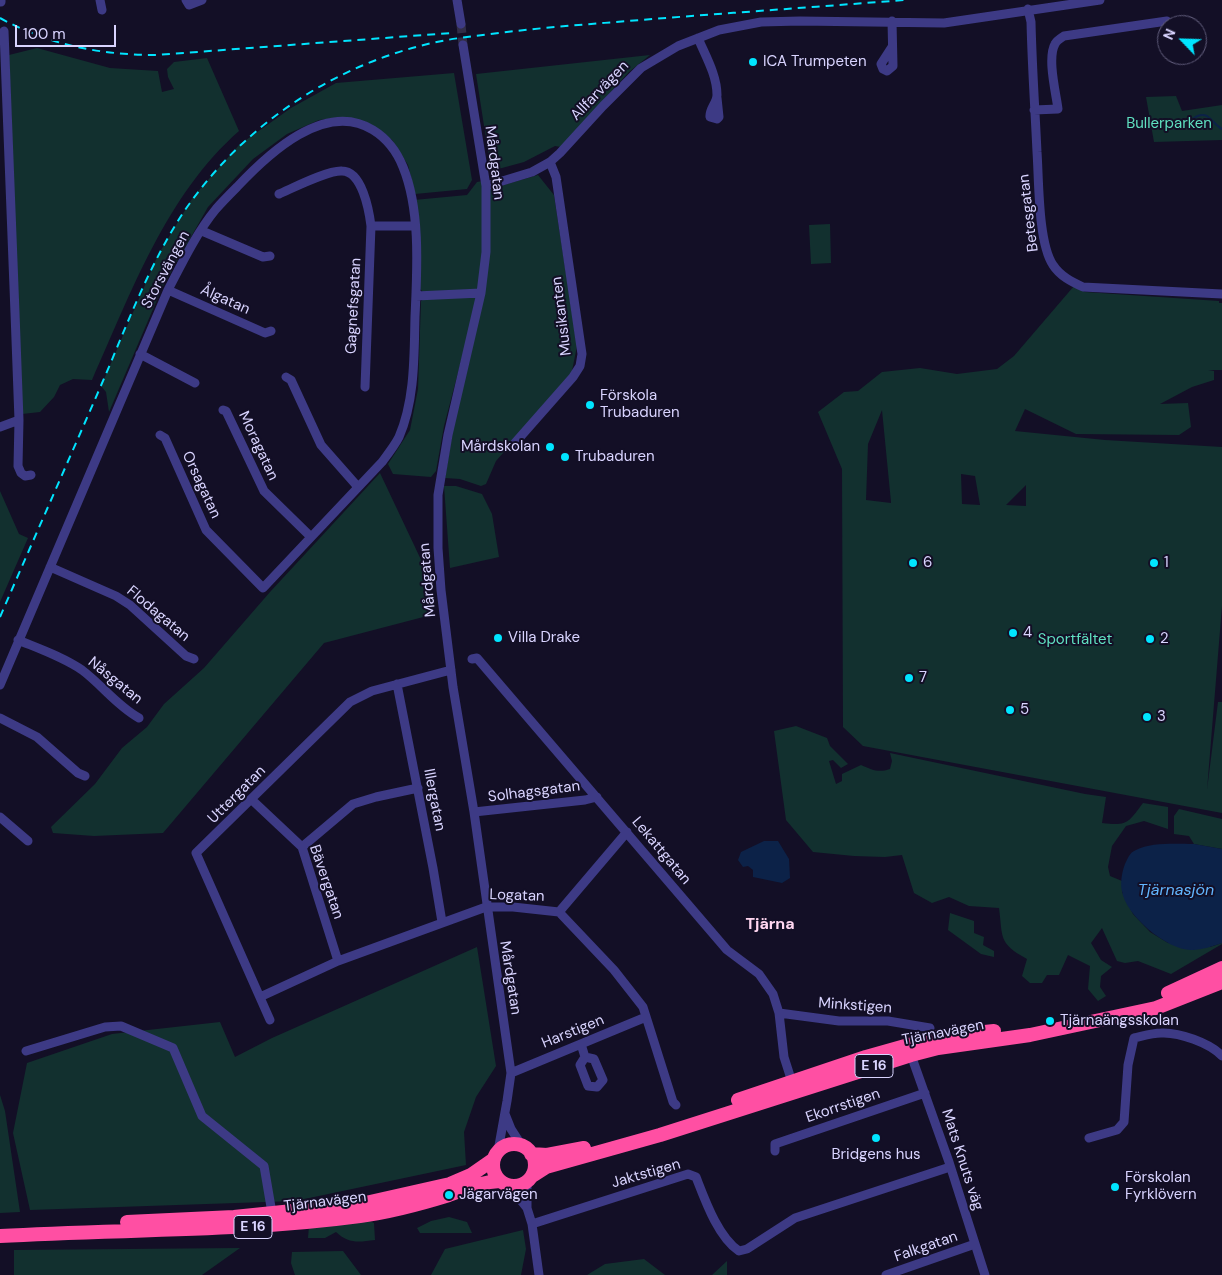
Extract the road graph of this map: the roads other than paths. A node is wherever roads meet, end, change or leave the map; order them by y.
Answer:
1 (100, 0) edge
2 (202, 0) edge
3 (457, 0) edge
4 (1100, 0) edge
5 (187, 3) edge
6 (1028, 9) junction
7 (102, 10) dead end
8 (892, 21) junction
9 (1157, 22) edge
10 (461, 24) tunnel mouth
11 (4, 31) dead end
12 (698, 38) junction
13 (463, 45) tunnel mouth
14 (892, 47) dead end
15 (3, 94) edge
16 (717, 98) dead end
17 (1034, 110) junction
18 (550, 162) junction
19 (486, 186) junction
20 (279, 194) dead end
21 (371, 226) junction
22 (415, 226) junction
23 (202, 231) junction
24 (270, 256) dead end
25 (168, 290) junction
26 (481, 293) junction
27 (1222, 294) edge
28 (416, 296) junction
29 (271, 331) dead end
30 (140, 354) junction
31 (286, 377) dead end
32 (195, 382) dead end
33 (365, 387) dead end
34 (223, 410) dead end
35 (19, 420) junction
36 (0, 427) edge
37 (160, 435) dead end
38 (514, 444) dead end
39 (31, 475) dead end
40 (358, 487) junction
41 (311, 537) junction
42 (50, 567) junction
43 (263, 588) joint
44 (18, 640) junction
45 (194, 659) dead end
46 (472, 660) dead end
47 (451, 670) junction
48 (397, 684) junction
49 (0, 685) edge
50 (0, 718) edge
51 (139, 718) dead end
52 (85, 776) dead end
53 (418, 788) junction
54 (597, 797) junction
55 (252, 800) junction
56 (474, 812) junction
57 (0, 817) edge
58 (627, 832) junction
59 (28, 841) dead end
60 (302, 847) junction
61 (486, 907) junction
62 (559, 912) junction
63 (442, 922) junction
64 (338, 961) junction
65 (1222, 968) edge
66 (1222, 982) edge
67 (260, 997) junction
68 (779, 1013) junction
69 (646, 1017) junction
70 (270, 1020) dead end
71 (930, 1028) dead end
72 (581, 1044) junction
73 (26, 1051) dead end
74 (911, 1055) junction
75 (585, 1056) dead end
76 (1222, 1056) edge
77 (511, 1073) junction
78 (792, 1082) junction
79 (925, 1092) junction
80 (676, 1105) dead end
81 (505, 1114) junction
82 (1089, 1138) dead end
83 (527, 1150) junction
84 (775, 1151) dead end
85 (496, 1155) junction
86 (950, 1166) junction
87 (530, 1178) junction
88 (504, 1184) junction
89 (527, 1208) junction
90 (272, 1213) junction
91 (532, 1224) junction
92 (0, 1227) edge
93 (0, 1236) edge
94 (975, 1244) junction
95 (539, 1275) edge
96 (886, 1275) edge
97 (985, 1275) edge

1 - 7 street
2 - 5 street
3 - 10 street
4 - 6 street, Allfarvägen
6 - 8 street, Allfarvägen
6 - 17 street, Betesgatan
8 - 12 street, Allfarvägen
8 - 14 street
9 - 17 street
11 - 15 street
12 - 16 street
12 - 18 street, Allfarvägen
13 - 19 street, Mårdgatan
15 - 35 street
17 - 27 street, Betesgatan
18 - 19 street, Allfarvägen
18 - 38 street, Musikanten
19 - 26 street, Mårdgatan
20 - 21 street, Gagnefsgatan
21 - 22 street
21 - 33 street, Gagnefsgatan
22 - 23 street, Storsvängen
22 - 28 street, Storsvängen
23 - 24 street
23 - 25 street, Storsvängen
25 - 29 street, Ålgatan
25 - 30 street, Storsvängen
26 - 28 street
26 - 47 street, Mårdgatan
28 - 40 street, Storsvängen
30 - 32 street
30 - 42 street, Storsvängen
31 - 40 street
34 - 41 street, Moragatan
35 - 36 street
35 - 39 street
37 - 43 street, Orsagatan
40 - 41 street, Storsvängen
41 - 43 street, Storsvängen
42 - 44 street, Storsvängen
42 - 45 street, Flodagatan
44 - 49 street, Storsvängen
44 - 51 street, Nåsgatan
46 - 54 street, Lekattgatan
47 - 48 street, Uttergatan
47 - 56 street, Mårdgatan
48 - 53 street, Illergatan
48 - 55 street, Uttergatan
50 - 52 street
53 - 60 street
53 - 63 street, Illergatan
54 - 56 street, Solhagsgatan
54 - 58 street, Lekattgatan
55 - 60 street, Bävergatan
55 - 67 street, Uttergatan
56 - 61 street, Mårdgatan
57 - 59 street
58 - 62 street
58 - 68 street, Lekattgatan
60 - 64 street, Bävergatan
61 - 62 street, Logatan
61 - 63 street, Logatan
61 - 77 street, Mårdgatan
62 - 69 street, Logatan
63 - 64 street, Logatan
64 - 67 street, Logatan
65 - 78 highway, Tjärnavägen / E 16
66 - 74 highway, Tjärnavägen / E 16
67 - 70 street, Uttergatan
68 - 71 street, Minkstigen
68 - 78 street, Lekattgatan
69 - 72 street, Harstigen
69 - 80 street, Logatan
72 - 75 street
72 - 77 street, Harstigen
73 - 90 street
74 - 79 street, Mats Knuts väg
74 - 87 highway, Tjärnavägen / E 16
76 - 82 street
77 - 81 street, Mårdgatan
78 - 83 highway, Tjärnavägen / E 16
79 - 84 street, Ekorrstigen
79 - 86 street, Mats Knuts väg
81 - 83 street
81 - 85 street, Mårdgatan
83 - 85 highway, E 16
83 - 87 highway
85 - 88 highway
85 - 90 highway, Tjärnavägen / E 16
86 - 91 street, Jaktstigen
86 - 94 street, Mats Knuts väg
87 - 88 highway, E 16
87 - 89 street
88 - 89 street
88 - 93 highway, Tjärnavägen / E 16
89 - 91 street
90 - 92 highway, Tjärnavägen / E 16
91 - 95 street
94 - 96 street, Falkgatan
94 - 97 street, Mats Knuts väg

